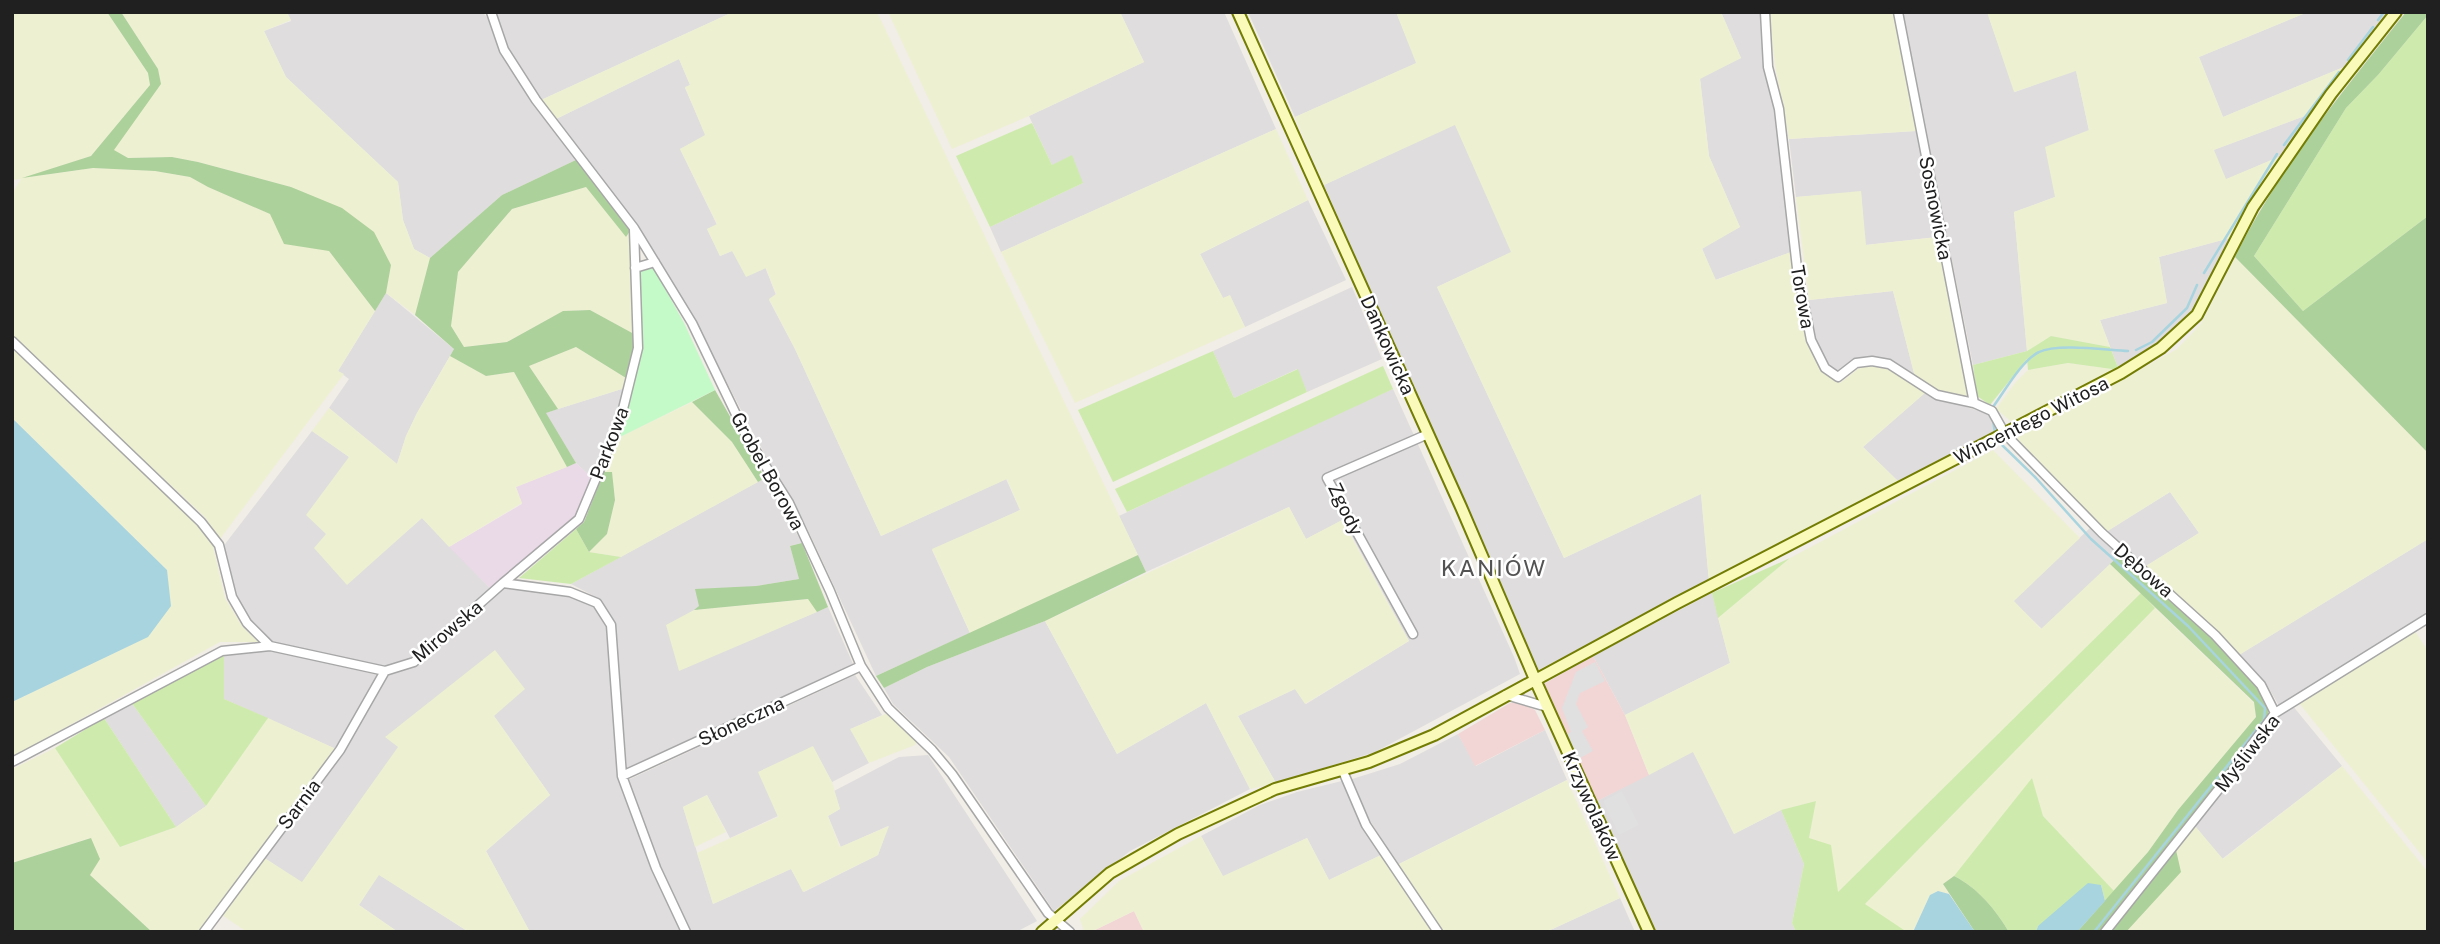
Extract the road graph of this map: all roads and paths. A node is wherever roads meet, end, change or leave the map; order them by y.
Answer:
1 (491, 12) edge
2 (1238, 12) edge
3 (1765, 12) edge
4 (1898, 12) edge
5 (2396, 12) edge
6 (634, 228) junction
7 (655, 262) junction
8 (635, 268) junction
9 (12, 341) edge
10 (1974, 403) junction
11 (1428, 434) junction
12 (2005, 434) junction
13 (503, 583) junction
14 (2428, 618) edge
15 (1413, 634) dead end
16 (270, 646) junction
17 (861, 666) junction
18 (386, 671) junction
19 (1535, 680) junction
20 (1506, 695) junction
21 (1547, 707) junction
22 (2275, 713) junction
23 (12, 762) edge
24 (1342, 769) junction
25 (622, 776) junction
26 (1056, 920) junction
27 (204, 932) edge
28 (686, 932) edge
29 (1042, 932) edge
30 (1070, 932) edge
31 (1438, 932) edge
32 (1649, 932) edge
33 (2105, 932) edge

1 - 6 street, Grobel Borowa
2 - 11 street, Dankowicka
3 - 10 street, Torowa
4 - 10 street, Sosnowicka
5 - 12 street, Wincentego Witosa
6 - 7 street, Grobel Borowa
6 - 8 street, Parkowa
7 - 8 street
7 - 17 street, Grobel Borowa
8 - 13 street, Parkowa
9 - 16 street
10 - 12 street, Torowa
11 - 15 street, Zgody
11 - 19 street, Dankowicka
12 - 19 street, Wincentego Witosa
12 - 22 street, Dębowa
13 - 18 street, Mirowska
13 - 25 street
14 - 22 street, Myśliwska
16 - 18 street
16 - 23 street
17 - 25 street, Słoneczna
17 - 26 street, Grobel Borowa
18 - 27 street, Sarnia
19 - 20 street, Wincentego Witosa
19 - 21 street, Krzywolaków
20 - 21 street
20 - 24 street, Wincentego Witosa
21 - 32 street, Krzywolaków
22 - 33 street, Myśliwska
24 - 26 street, Wincentego Witosa
24 - 31 street
25 - 28 street
26 - 29 street, Wincentego Witosa
26 - 30 street, Grobel Borowa

